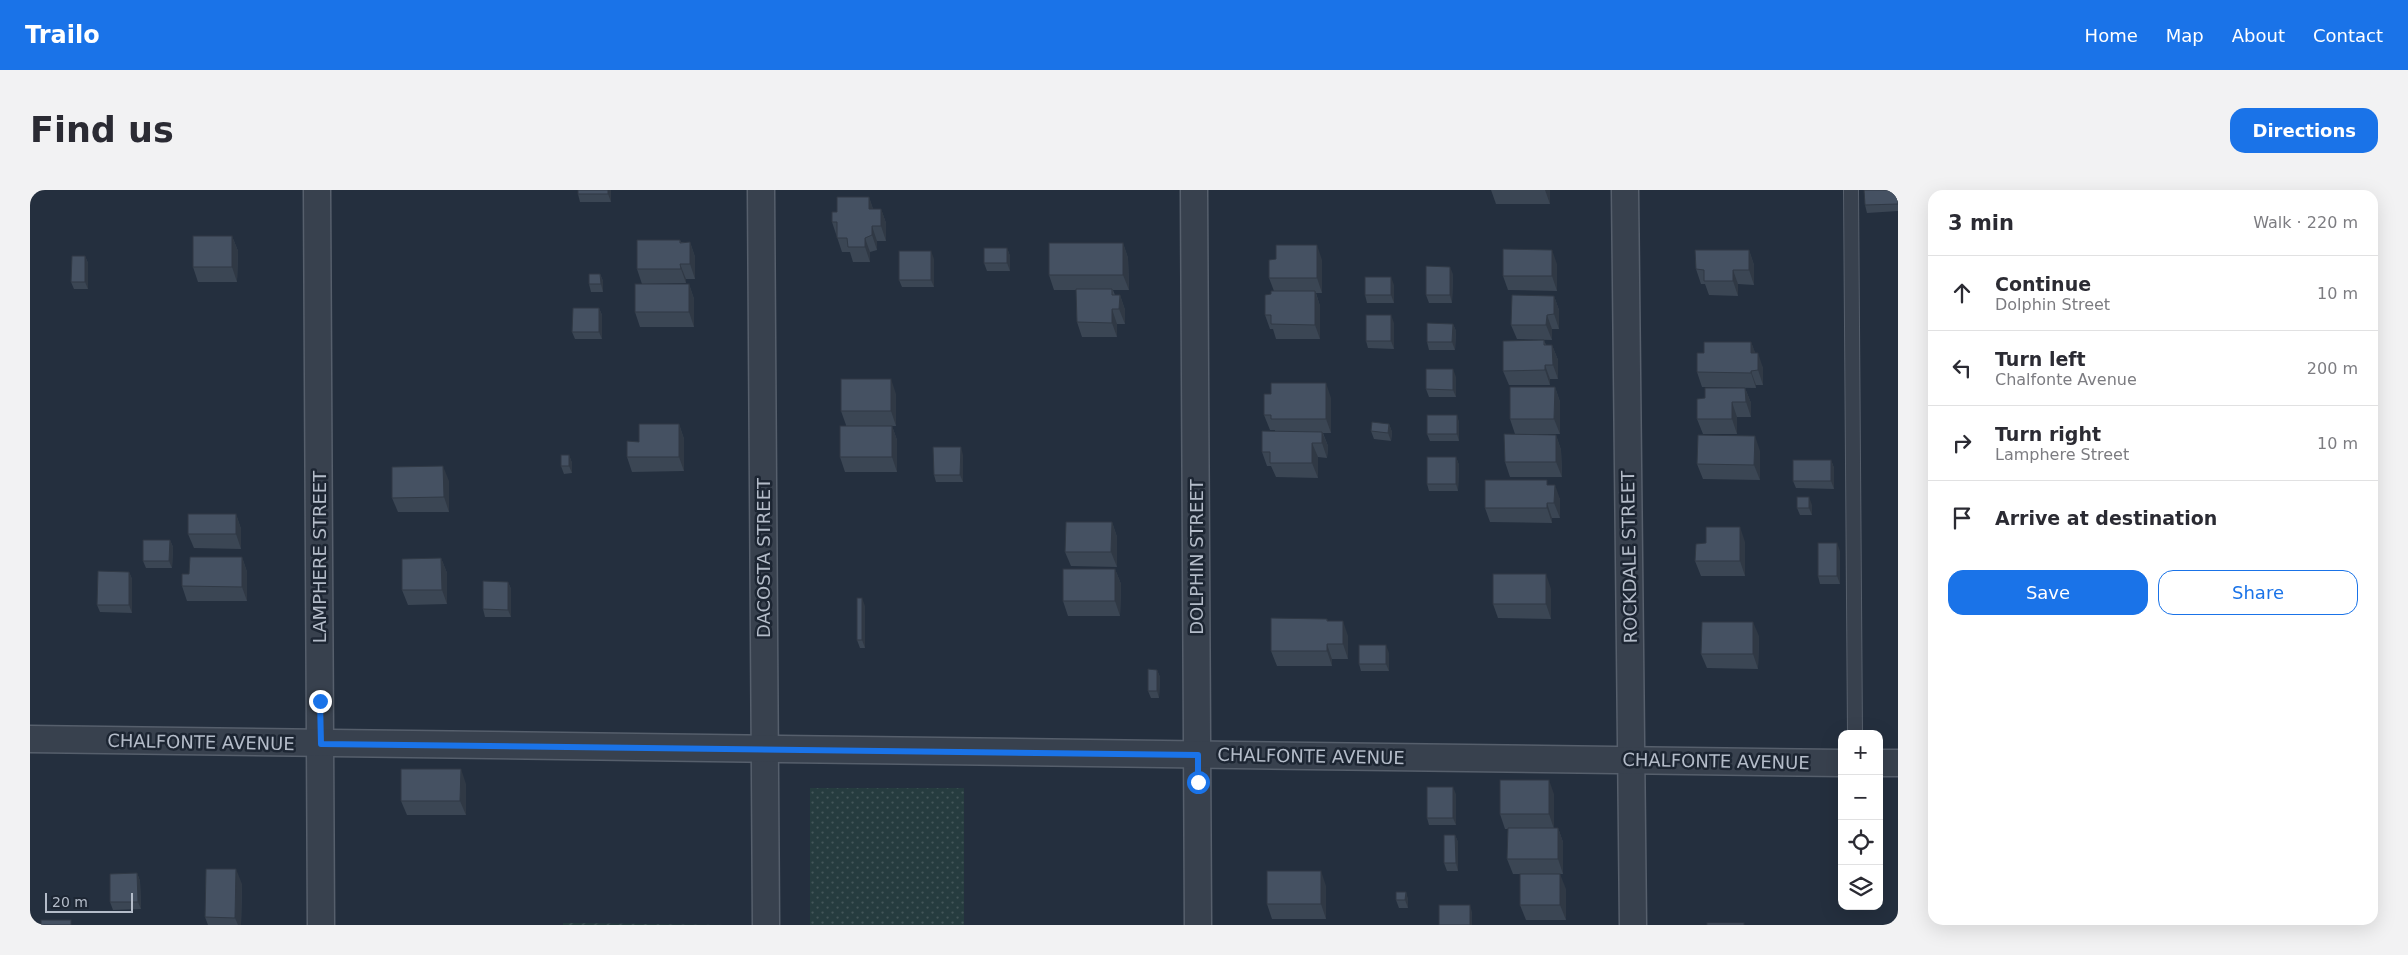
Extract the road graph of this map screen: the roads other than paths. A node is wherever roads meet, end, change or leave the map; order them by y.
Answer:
1 (317, 190) edge
2 (762, 190) edge
3 (1194, 190) edge
4 (1625, 190) edge
5 (1851, 190) edge
6 (1855, 730) edge
7 (30, 739) edge
8 (321, 744) junction
9 (764, 748) junction
10 (1198, 755) junction
11 (1632, 760) junction
12 (1898, 762) edge
13 (1838, 763) edge
14 (1883, 763) edge
15 (321, 925) edge
16 (766, 925) edge
17 (1198, 925) edge
18 (1633, 925) edge

1 - 8 street, LAMPHERE STREET
2 - 9 street, DACOSTA STREET
3 - 10 street, DOLPHIN STREET
4 - 11 street, ROCKDALE STREET
5 - 6 lane
7 - 8 street, CHALFONTE AVENUE
8 - 9 street, CHALFONTE AVENUE
8 - 15 street, LAMPHERE STREET
9 - 10 street, CHALFONTE AVENUE
9 - 16 street, DACOSTA STREET
10 - 11 street, CHALFONTE AVENUE
10 - 17 street, DOLPHIN STREET
11 - 13 street, CHALFONTE AVENUE
11 - 18 street, ROCKDALE STREET
12 - 14 street

